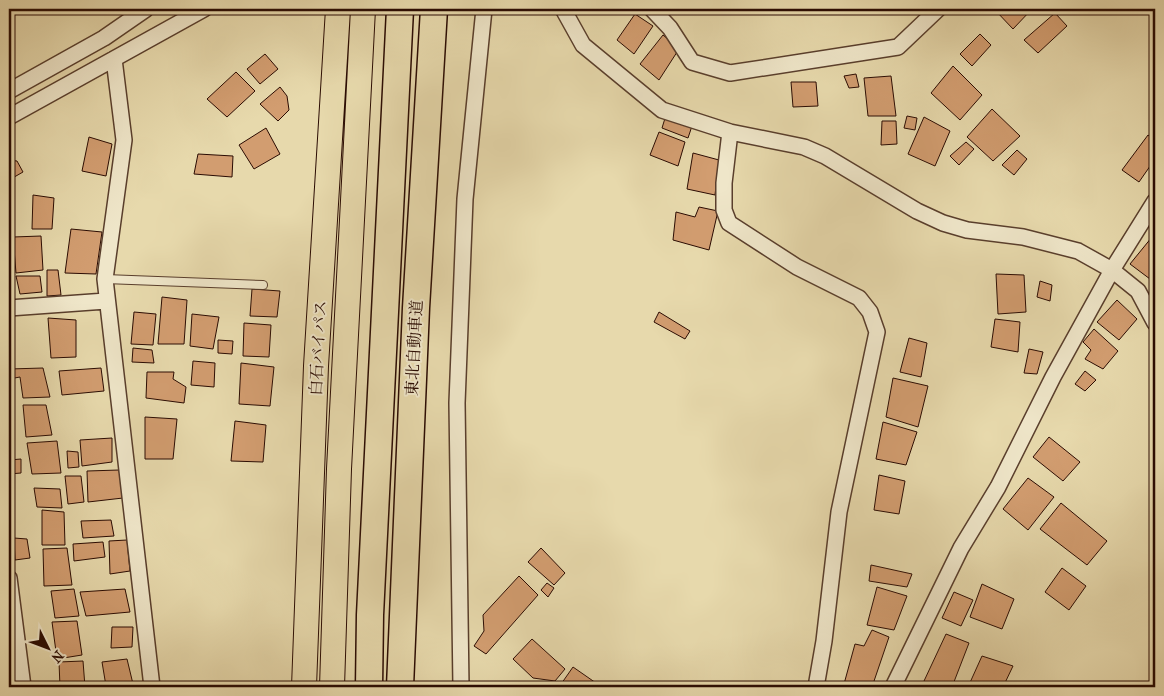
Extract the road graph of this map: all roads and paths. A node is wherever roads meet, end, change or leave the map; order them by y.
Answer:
1 (146, 9) edge
2 (204, 9) edge
3 (338, 9) edge
4 (364, 9) edge
5 (400, 9) edge
6 (434, 9) edge
7 (484, 9) edge
8 (563, 9) edge
9 (652, 9) edge
10 (938, 9) edge
11 (114, 59) junction
12 (9, 91) edge
13 (9, 118) edge
14 (730, 132) junction
15 (1155, 201) edge
16 (1112, 270) junction
17 (105, 279) junction
18 (263, 285) dead end
19 (106, 301) junction
20 (9, 308) edge
21 (1155, 323) edge
22 (9, 578) edge
23 (23, 687) edge
24 (152, 687) edge
25 (304, 687) edge
26 (332, 687) edge
27 (369, 687) edge
28 (400, 687) edge
29 (461, 687) edge
30 (816, 687) edge
31 (893, 687) edge

1 - 12 street
2 - 11 street
3 - 25 highway, 白石バイパス
4 - 26 highway, 白石バイパス
5 - 27 highway, 東北自動車道
6 - 28 highway, 東北自動車道
7 - 29 street
8 - 14 street
9 - 10 street
11 - 13 street
11 - 17 street
14 - 16 street
14 - 30 street
15 - 16 street
16 - 21 street
16 - 31 street
17 - 18 lane
17 - 19 street
19 - 20 street
19 - 24 street
22 - 23 street

